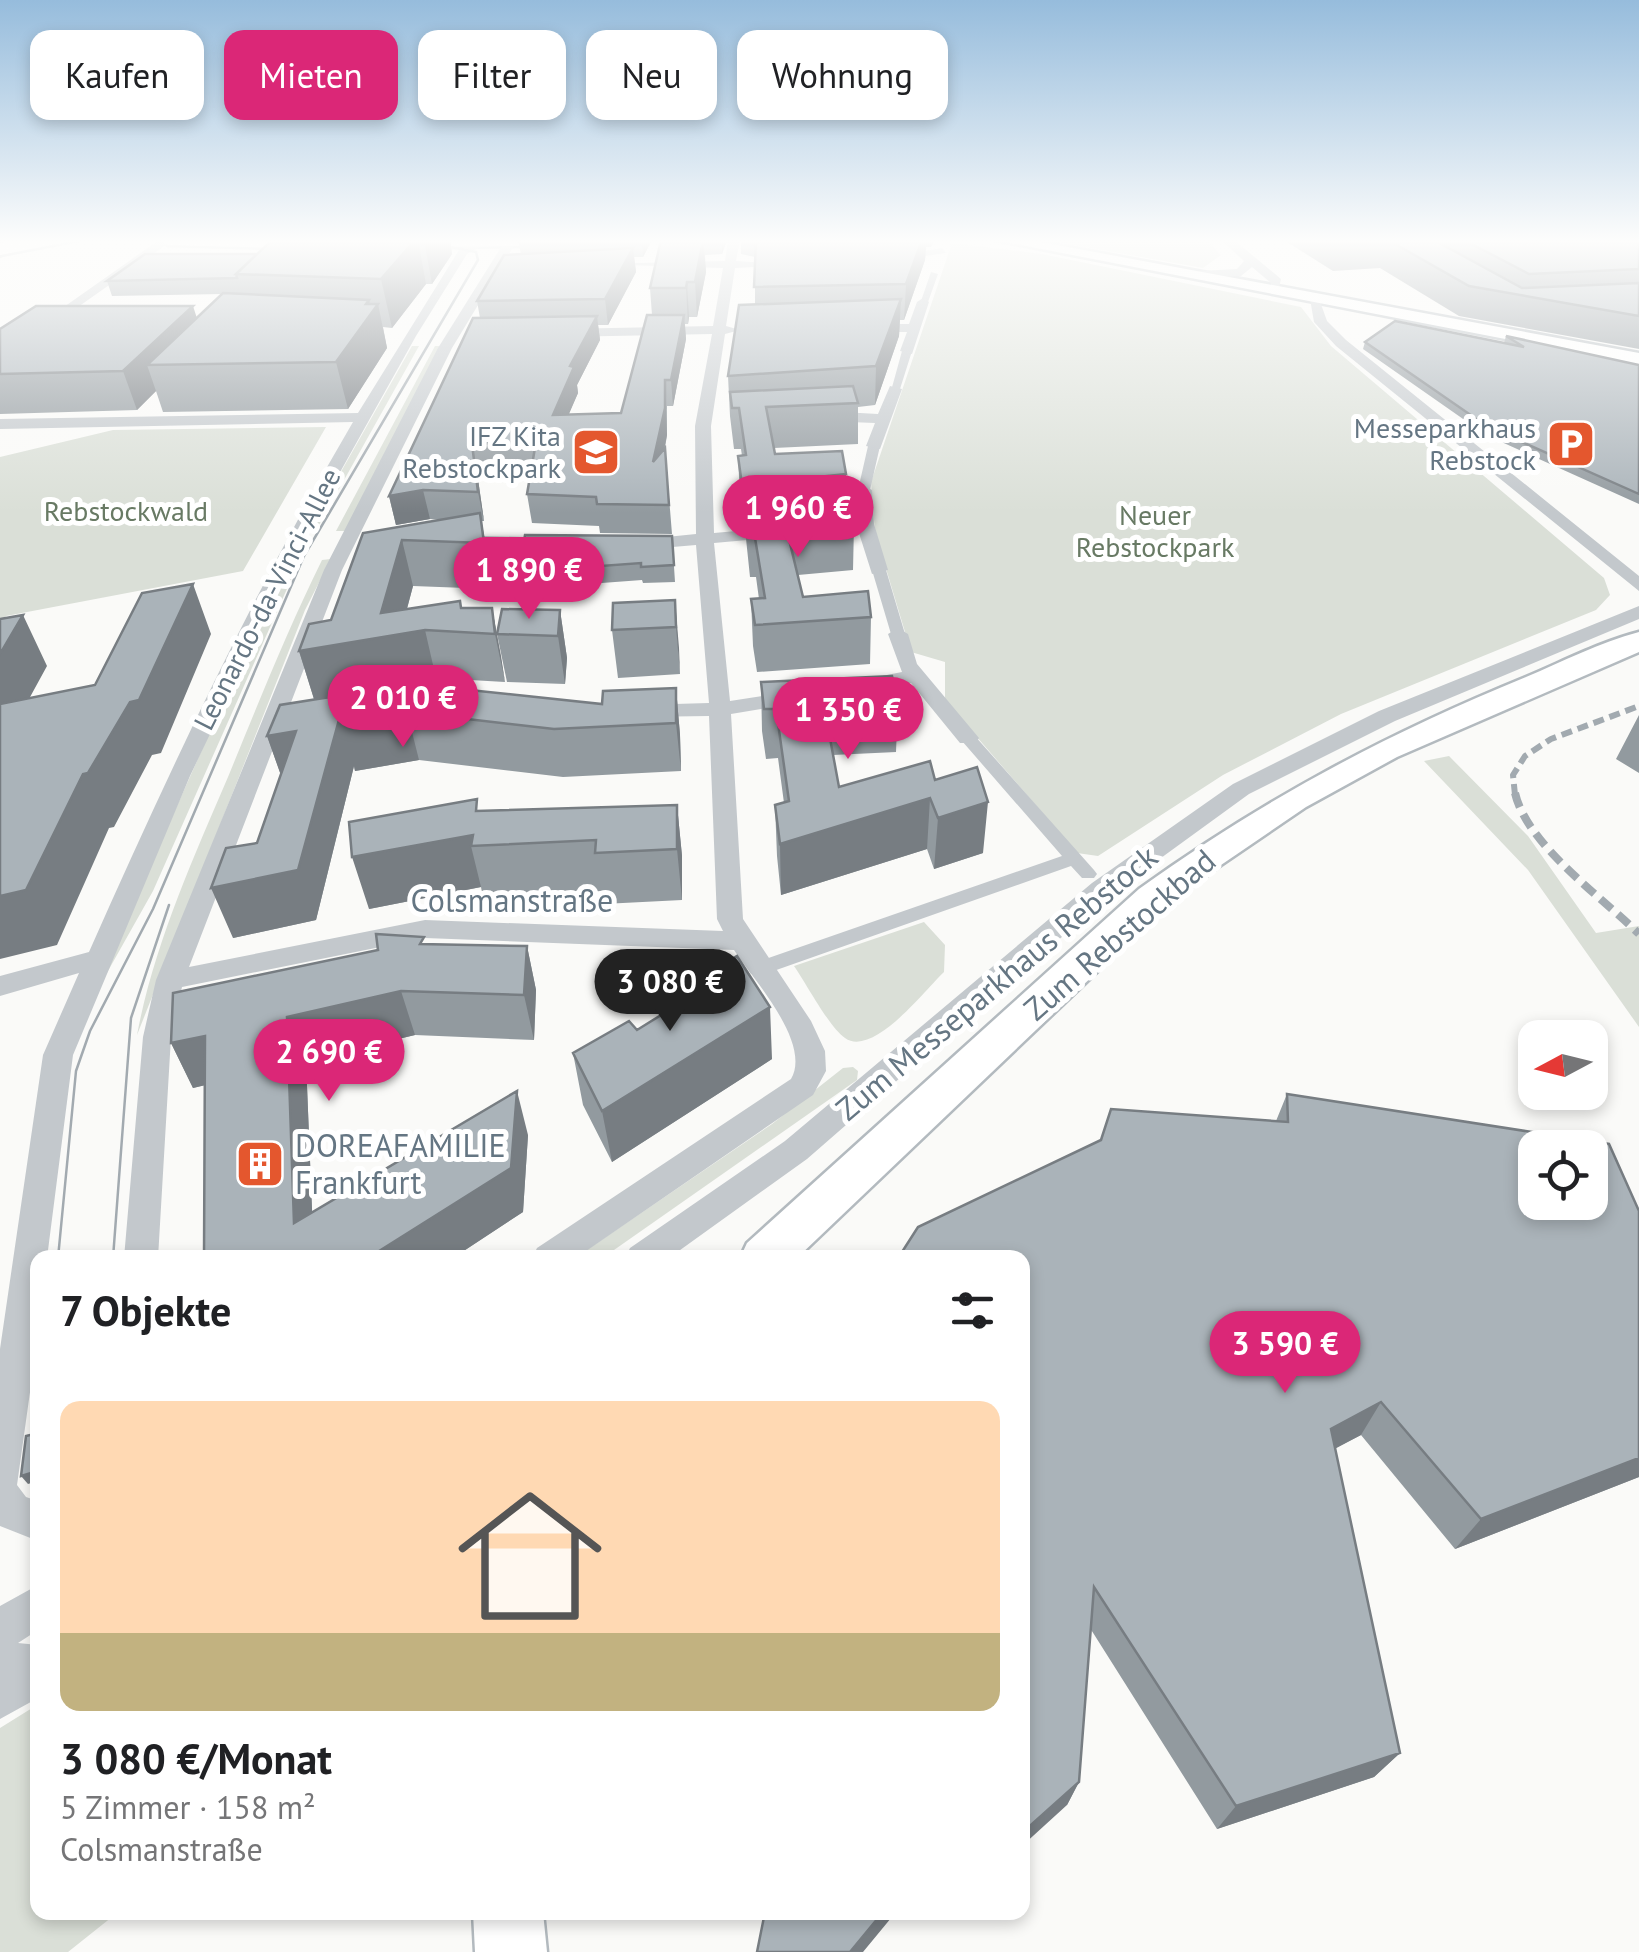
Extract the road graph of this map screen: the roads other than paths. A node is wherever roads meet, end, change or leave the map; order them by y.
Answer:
1 (38, 331) edge
2 (403, 331) edge
3 (458, 331) edge
4 (668, 331) edge
5 (718, 331) edge
6 (914, 331) edge
7 (1329, 331) edge
8 (1495, 331) edge
9 (535, 334) edge
10 (473, 335) edge
11 (399, 336) junction
12 (455, 336) junction
13 (907, 352) joint
14 (0, 358) edge
15 (1639, 359) edge
16 (895, 390) joint
17 (154, 407) edge
18 (363, 417) junction
19 (797, 418) edge
20 (884, 419) junction
21 (141, 420) junction
22 (0, 424) edge
23 (874, 446) joint
24 (864, 490) joint
25 (865, 524) junction
26 (433, 540) edge
27 (705, 541) junction
28 (586, 544) edge
29 (624, 545) edge
30 (356, 548) junction
31 (302, 557) junction
32 (878, 570) joint
33 (1639, 586) edge
34 (1639, 612) edge
35 (898, 634) joint
36 (1639, 641) edge
37 (914, 676) junction
38 (720, 709) junction
39 (615, 711) edge
40 (968, 738) joint
41 (737, 941) junction
42 (96, 959) junction
43 (758, 969) junction
44 (170, 980) junction
45 (0, 986) edge
46 (31, 1250) edge
47 (142, 1250) edge
48 (561, 1250) edge
49 (653, 1250) edge
50 (773, 1250) edge
51 (30, 1254) edge
52 (0, 1480) edge
53 (0, 1493) edge
54 (30, 1518) edge
55 (30, 1609) edge
56 (0, 1630) edge
57 (0, 1663) edge
58 (30, 1668) edge
59 (30, 1675) edge
60 (0, 1697) edge
61 (509, 1920) edge
62 (511, 1952) edge

1 - 14 street
2 - 11 street, Leonardo-da-Vinci-Allee
3 - 12 street, Leonardo-da-Vinci-Allee
4 - 9 street
5 - 27 street
6 - 13 street
7 - 33 street
8 - 15 main road
10 - 12 street
11 - 12 street
11 - 18 street, Leonardo-da-Vinci-Allee
12 - 30 street, Leonardo-da-Vinci-Allee
13 - 16 street
16 - 20 street
17 - 21 street
18 - 21 street
18 - 31 street, Leonardo-da-Vinci-Allee
19 - 20 street
20 - 23 street
21 - 22 street
23 - 24 street
24 - 25 street
25 - 27 street
25 - 32 street
26 - 28 street
27 - 29 street
27 - 38 street
30 - 31 street
30 - 44 street, Leonardo-da-Vinci-Allee
31 - 42 street, Leonardo-da-Vinci-Allee
32 - 35 street
34 - 49 street, Zum Messeparkhaus Rebstock
35 - 37 street
36 - 50 main road, Zum Rebstockbad
37 - 38 street
37 - 40 street
38 - 39 street
38 - 41 street
40 - 43 street
41 - 43 street
41 - 44 street, Colsmanstraße
42 - 45 street
42 - 46 street, Leonardo-da-Vinci-Allee
43 - 48 street
44 - 47 street, Leonardo-da-Vinci-Allee
51 - 52 street, Leonardo-da-Vinci-Allee
53 - 54 street
55 - 56 street
57 - 58 street
59 - 60 street
61 - 62 main road

